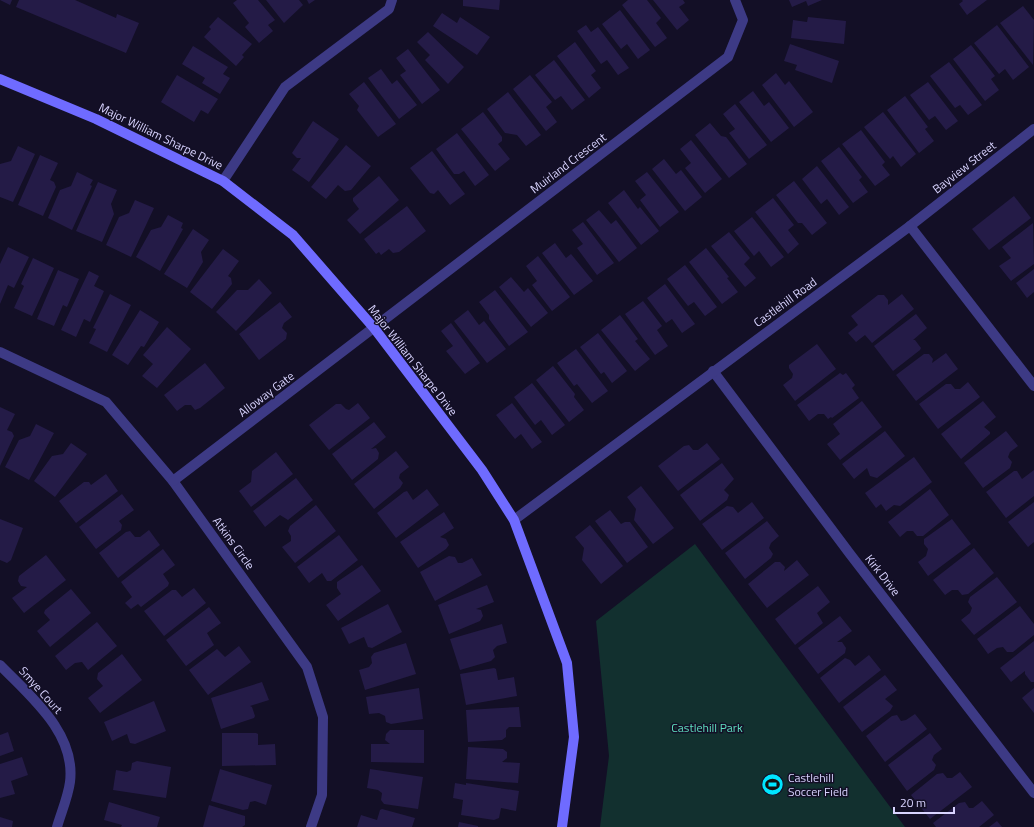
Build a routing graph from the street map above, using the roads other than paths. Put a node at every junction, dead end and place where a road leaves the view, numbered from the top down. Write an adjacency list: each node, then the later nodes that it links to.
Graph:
1 (392, 0): 5 (street)
2 (735, 0): 7 (street, Muirland Crescent)
3 (0, 79): 5 (street, Major William Sharpe Drive)
4 (1034, 129): 6 (street, Bayview Street)
5 (223, 180): 7 (street, Major William Sharpe Drive)
6 (910, 226): 9 (street, Castlehill Road); 10 (street)
7 (374, 328): 11 (street, Alloway Gate); 12 (street, Major William Sharpe Drive)
8 (0, 352): 11 (street, Atkins Circle)
9 (713, 371): 12 (street, Castlehill Road); 14 (street, Kirk Drive)
10 (1034, 386)
11 (174, 481): 16 (street, Atkins Circle)
12 (514, 520): 17 (street, Major William Sharpe Drive)
13 (0, 665): 15 (street, Smye Court)
14 (1034, 793)
15 (57, 827)
16 (311, 827)
17 (562, 827)

